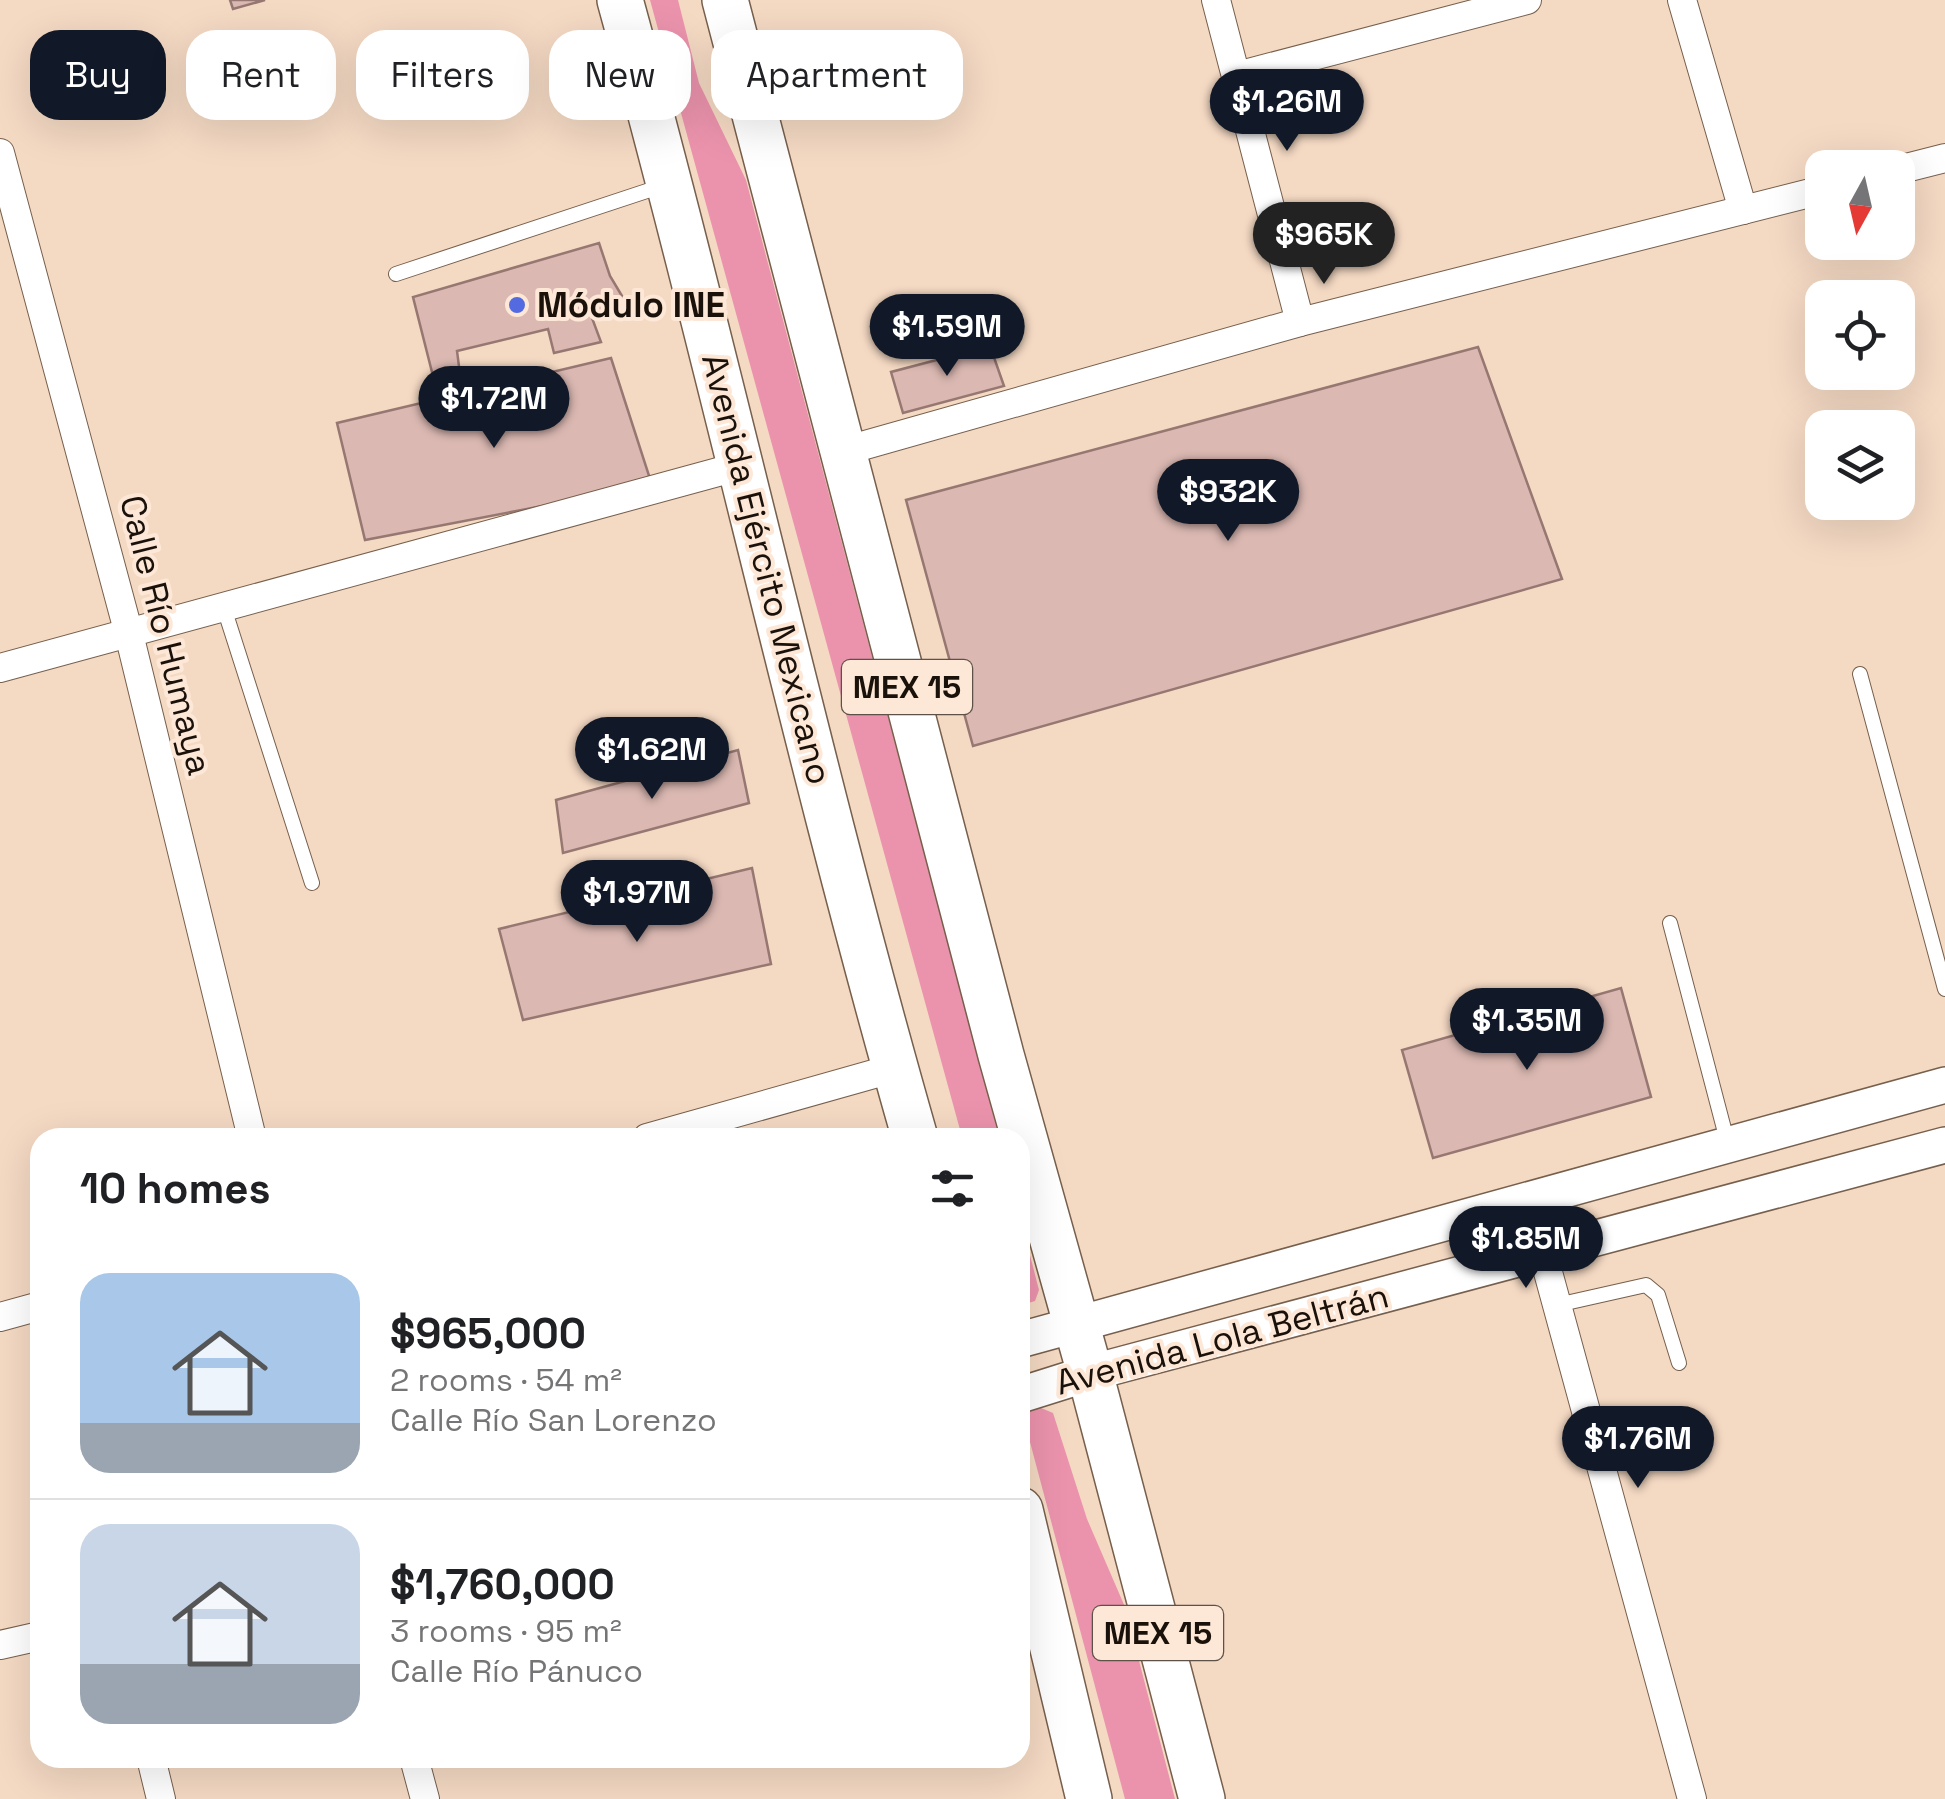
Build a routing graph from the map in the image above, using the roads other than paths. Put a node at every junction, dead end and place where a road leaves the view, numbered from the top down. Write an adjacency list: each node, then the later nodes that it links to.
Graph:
1 (620, 0): 10 (main road, Avenida Ejército Mexicano / MEX 15)
2 (725, 0): 15 (main road, MEX 15)
3 (1216, 0): 6 (street)
4 (1526, 0): 6 (street)
5 (1682, 0): 12 (street)
6 (1237, 76): 14 (street)
7 (0, 153): 18 (street, Calle Río Humaya)
8 (1945, 158): 9 (street)
9 (1915, 166)
10 (671, 184): 13 (lane); 16 (main road, Avenida Ejército Mexicano / MEX 15)
11 (1805, 194): 12 (street)
12 (1743, 210): 14 (street)
13 (396, 274)
14 (1300, 322): 15 (street)
15 (844, 450): 29 (main road, MEX 15)
16 (740, 466): 17 (street); 24 (main road, Avenida Ejército Mexicano / MEX 15)
17 (224, 608): 18 (street); 21 (lane)
18 (129, 634): 19 (street); 26 (street, Calle Río Humaya)
19 (0, 668)
20 (1860, 674): 23 (lane)
21 (312, 883)
22 (1670, 923): 30 (lane)
23 (1945, 989)
24 (894, 1068): 27 (street); 28 (main road, Avenida Ejército Mexicano / MEX 15)
25 (1945, 1085): 30 (street, Avenida Lola Beltrán)
26 (250, 1128)
27 (682, 1128)
28 (911, 1128)
29 (1022, 1128)
30 (1728, 1144): 33 (street, Avenida Lola Beltrán)
31 (1945, 1145): 34 (street, Avenida Lola Beltrán)
32 (1030, 1159): 38 (main road, MEX 15)
33 (1528, 1199): 34 (street); 38 (street, Avenida Lola Beltrán)
34 (1543, 1252): 35 (street); 41 (street, Avenida Lola Beltrán)
35 (1557, 1305): 40 (lane); 52 (street)
36 (30, 1308): 37 (street)
37 (0, 1316)
38 (1074, 1323): 39 (street, Avenida Lola Beltrán); 41 (main road, MEX 15)
39 (1030, 1337)
40 (1679, 1363)
41 (1090, 1373): 42 (street, Avenida Lola Beltrán); 51 (main road, MEX 15)
42 (1030, 1392)
43 (1030, 1552): 50 (main road, MEX 15)
44 (30, 1638): 45 (street)
45 (0, 1646)
46 (153, 1768): 48 (street)
47 (417, 1768): 49 (street)
48 (161, 1799)
49 (426, 1799)
50 (1089, 1799)
51 (1202, 1799)
52 (1692, 1799)

